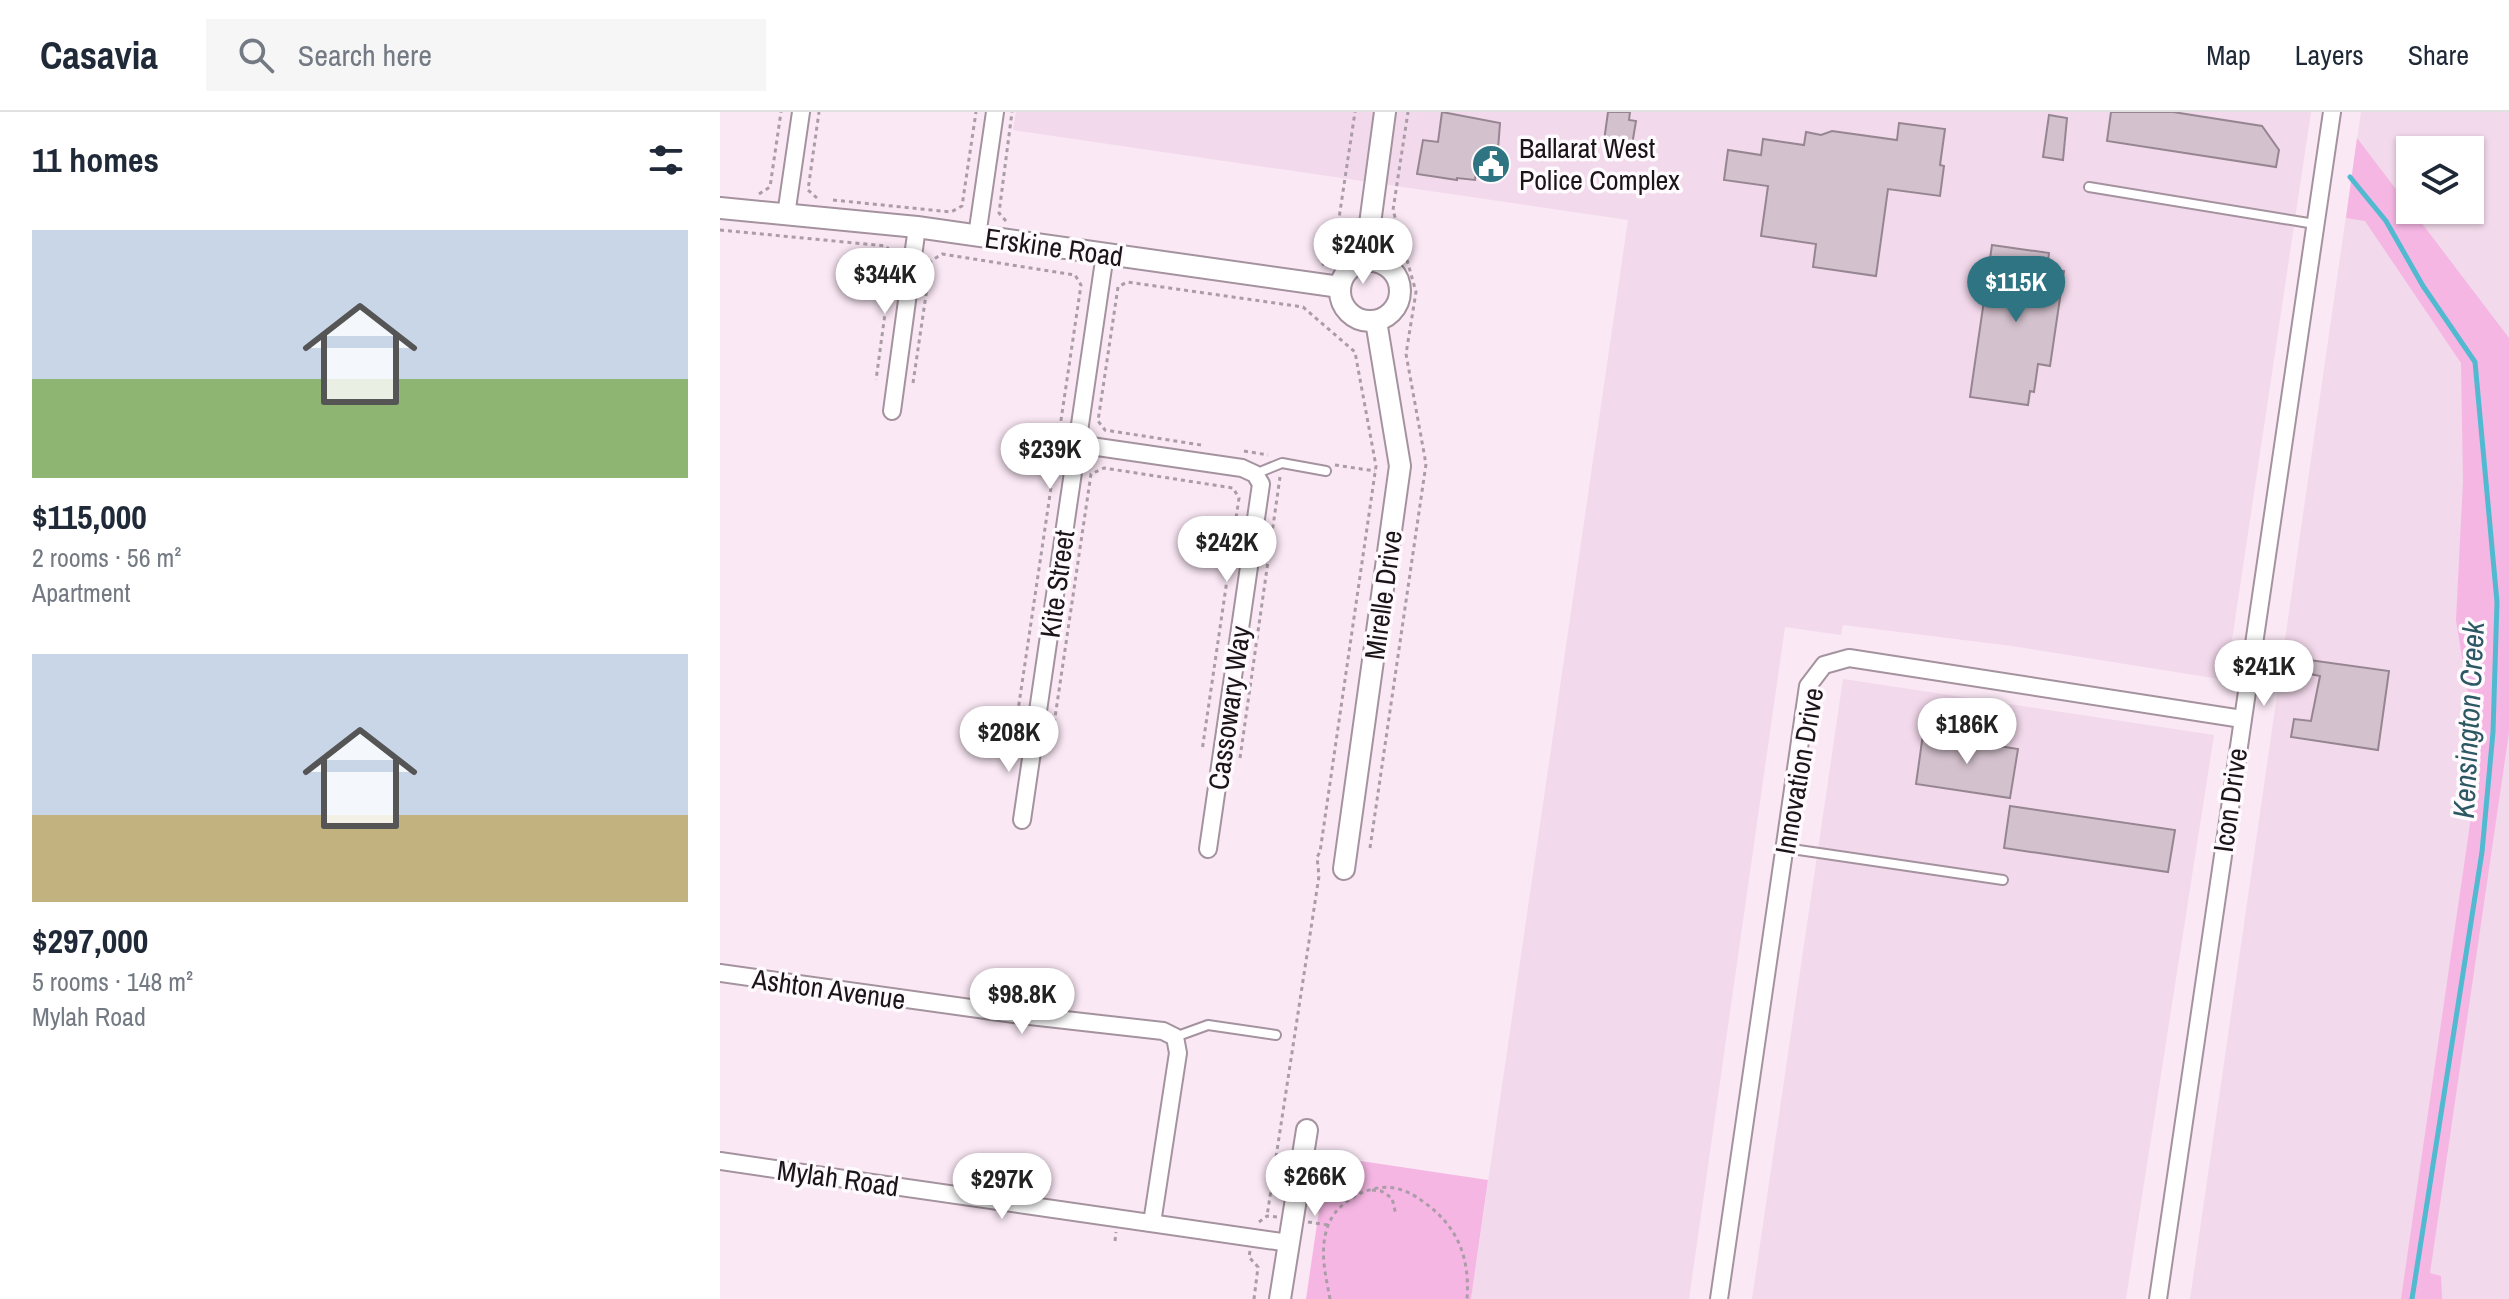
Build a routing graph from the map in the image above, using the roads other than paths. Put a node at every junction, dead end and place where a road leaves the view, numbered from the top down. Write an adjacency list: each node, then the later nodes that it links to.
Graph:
1 (801, 112): 7 (street)
2 (995, 112): 10 (street)
3 (1385, 112): 12 (street)
4 (2332, 112): 8 (street, Icon Drive)
5 (2089, 187): 8 (lane)
6 (720, 208): 7 (street, Erskine Road)
7 (786, 215): 9 (street, Erskine Road)
8 (2316, 224): 19 (street, Icon Drive)
9 (917, 227): 10 (street, Erskine Road); 15 (street)
10 (977, 236): 11 (street, Erskine Road)
11 (1105, 254): 13 (street, Erskine Road); 16 (street, Kite Street)
12 (1365, 261): 13 (street); 14 (street)
13 (1340, 287): 14 (street)
14 (1376, 321): 23 (street, Mirelle Drive)
15 (892, 411)
16 (1077, 444): 18 (street); 20 (street, Kite Street)
17 (1328, 467): 18 (lane)
18 (1255, 474): 22 (street, Cassowary Way)
19 (2242, 719): 21 (street, Innovation Drive); 34 (street, Icon Drive)
20 (1022, 820)
21 (1785, 848): 24 (lane); 33 (street, Innovation Drive)
22 (1208, 849)
23 (1344, 869)
24 (2003, 880)
25 (720, 973): 27 (street, Ashton Avenue)
26 (1276, 1035): 27 (lane, Ashton Avenue)
27 (1175, 1037): 30 (street)
28 (1307, 1130): 31 (street)
29 (720, 1161): 30 (street, Mylah Road)
30 (1152, 1223): 31 (street, Mylah Road)
31 (1289, 1243): 32 (street)
32 (1280, 1299)
33 (1719, 1299)
34 (2158, 1299)

